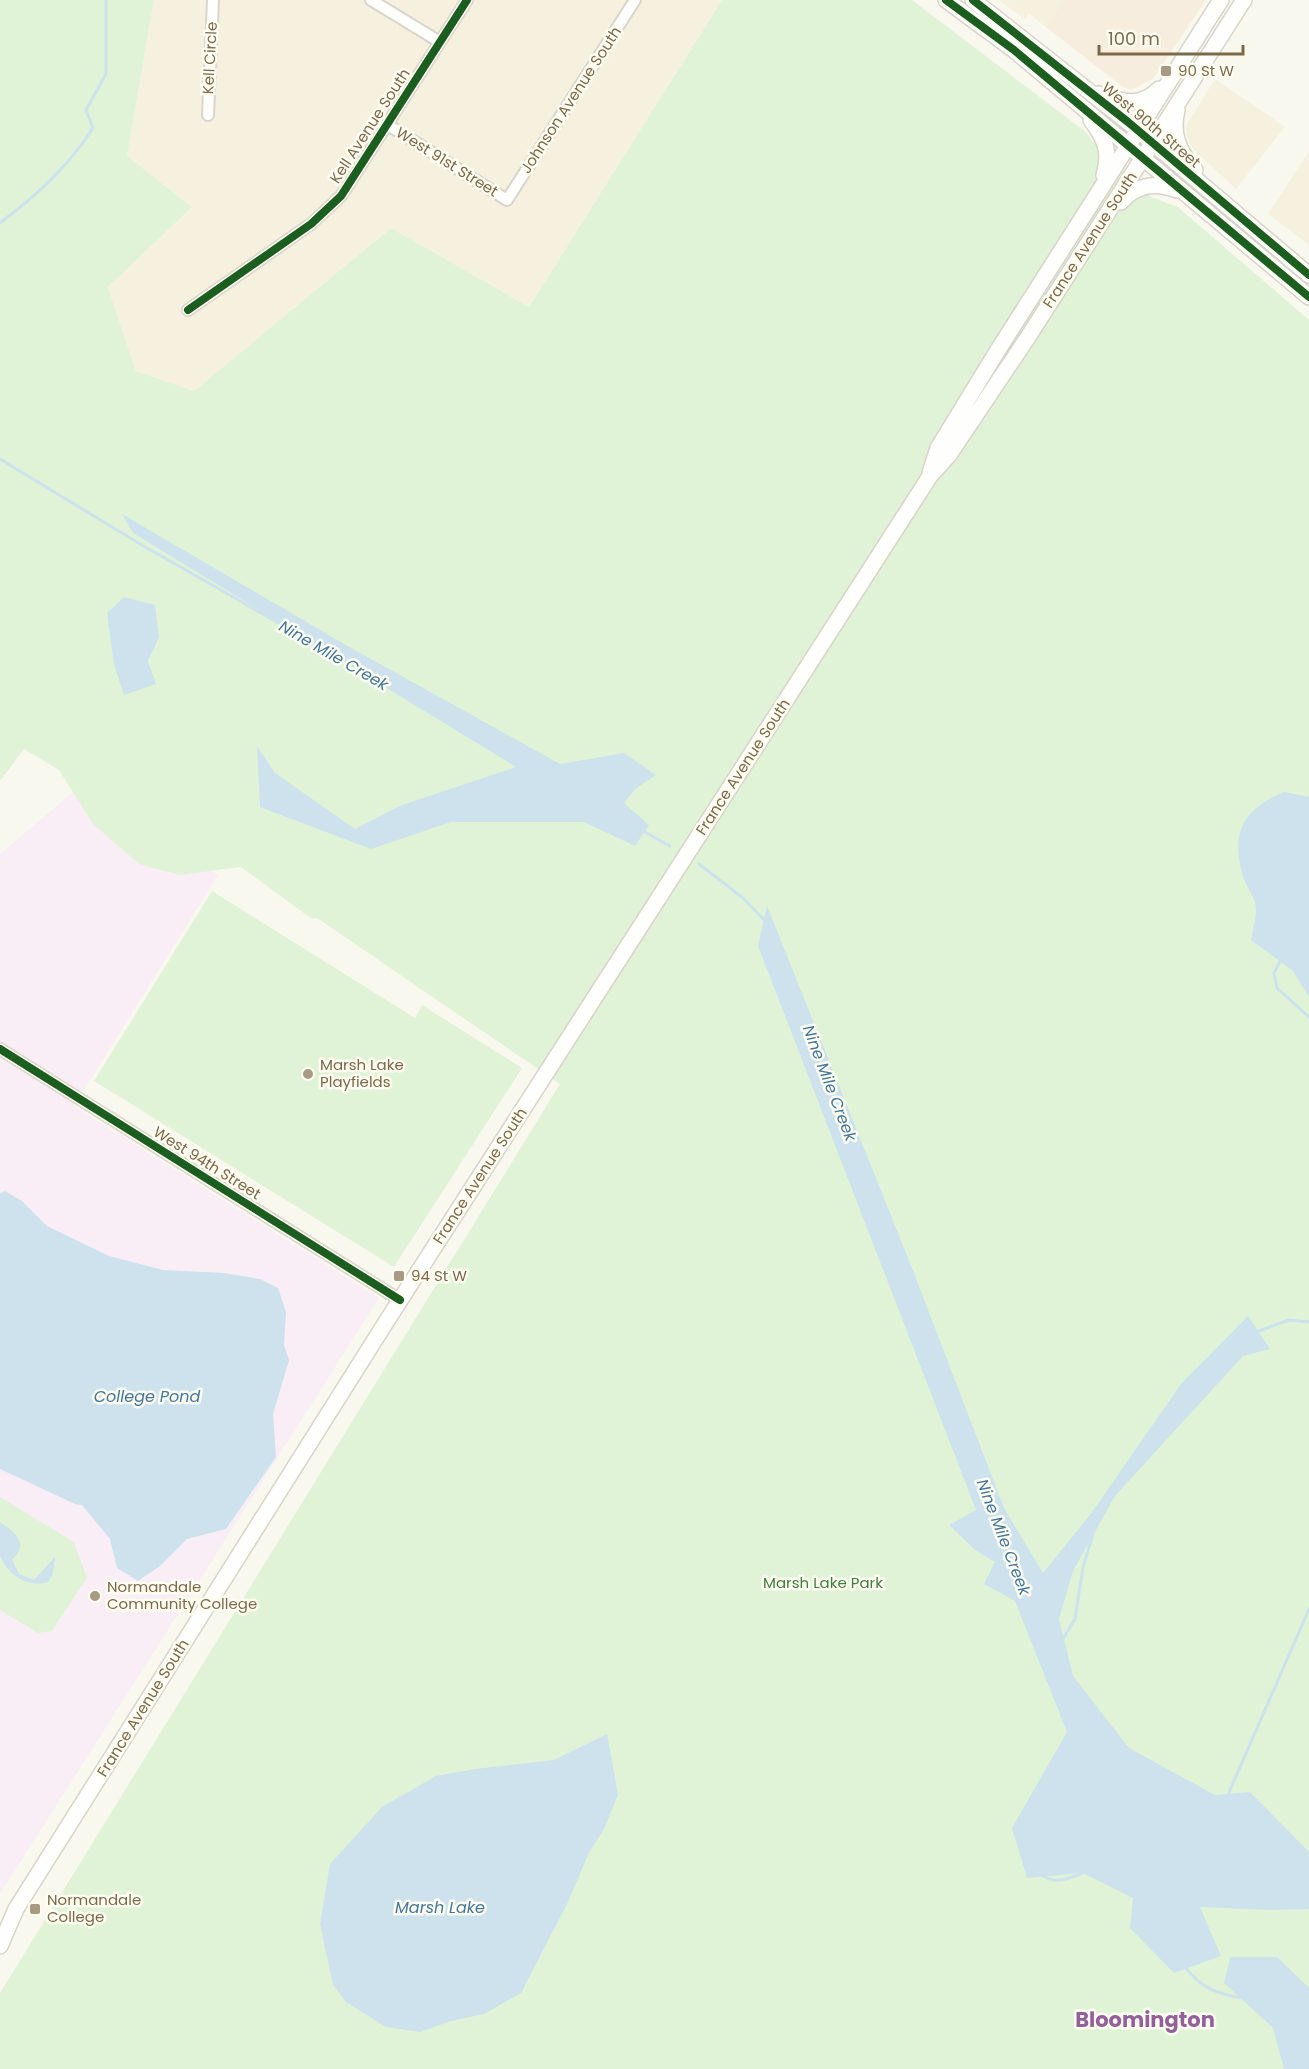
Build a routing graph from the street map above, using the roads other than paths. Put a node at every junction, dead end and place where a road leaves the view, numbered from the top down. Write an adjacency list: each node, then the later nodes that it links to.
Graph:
1 (213, 0): 14 (street, Kell Circle)
2 (371, 0): 9 (street)
3 (467, 0): 9 (street, Kell Avenue South)
4 (635, 0): 21 (street, Johnson Avenue South)
5 (946, 0): 12 (main road, West 90th Street)
6 (973, 0): 11 (main road, West 90th Street)
7 (1221, 0): 10 (main road, France Avenue South)
8 (1244, 0): 13 (main road, France Avenue South)
9 (440, 42): 15 (street, Kell Avenue South)
10 (1174, 74): 11 (main road); 16 (main road, France Avenue South)
11 (1086, 88): 16 (main road, West 90th Street)
12 (1067, 93): 16 (main road, West 90th Street); 19 (main road)
13 (1178, 104): 17 (main road, France Avenue South); 22 (main road)
14 (208, 115)
15 (388, 124): 21 (street, West 91st Street); 26 (street, Kell Avenue South)
16 (1133, 137): 17 (main road, West 90th Street); 18 (main road, West 90th Street); 19 (main road, France Avenue South)
17 (1153, 143): 18 (main road, France Avenue South); 22 (main road, West 90th Street)
18 (1144, 157): 20 (main road, West 90th Street); 23 (main road, France Avenue South)
19 (1099, 191): 27 (main road, France Avenue South)
20 (1187, 194): 23 (main road); 25 (main road, West 90th Street)
21 (507, 200)
22 (1227, 206): 24 (main road, West 90th Street)
23 (1102, 222): 27 (main road, France Avenue South)
24 (1309, 275)
25 (1309, 297)
26 (188, 310)
27 (930, 476): 29 (main road, France Avenue South)
28 (0, 1049): 29 (street, West 94th Street)
29 (400, 1300): 30 (main road, France Avenue South)
30 (16, 1909): 31 (main road, France Avenue South); 32 (main road, France Avenue South)
31 (0, 1927)
32 (0, 1946)

